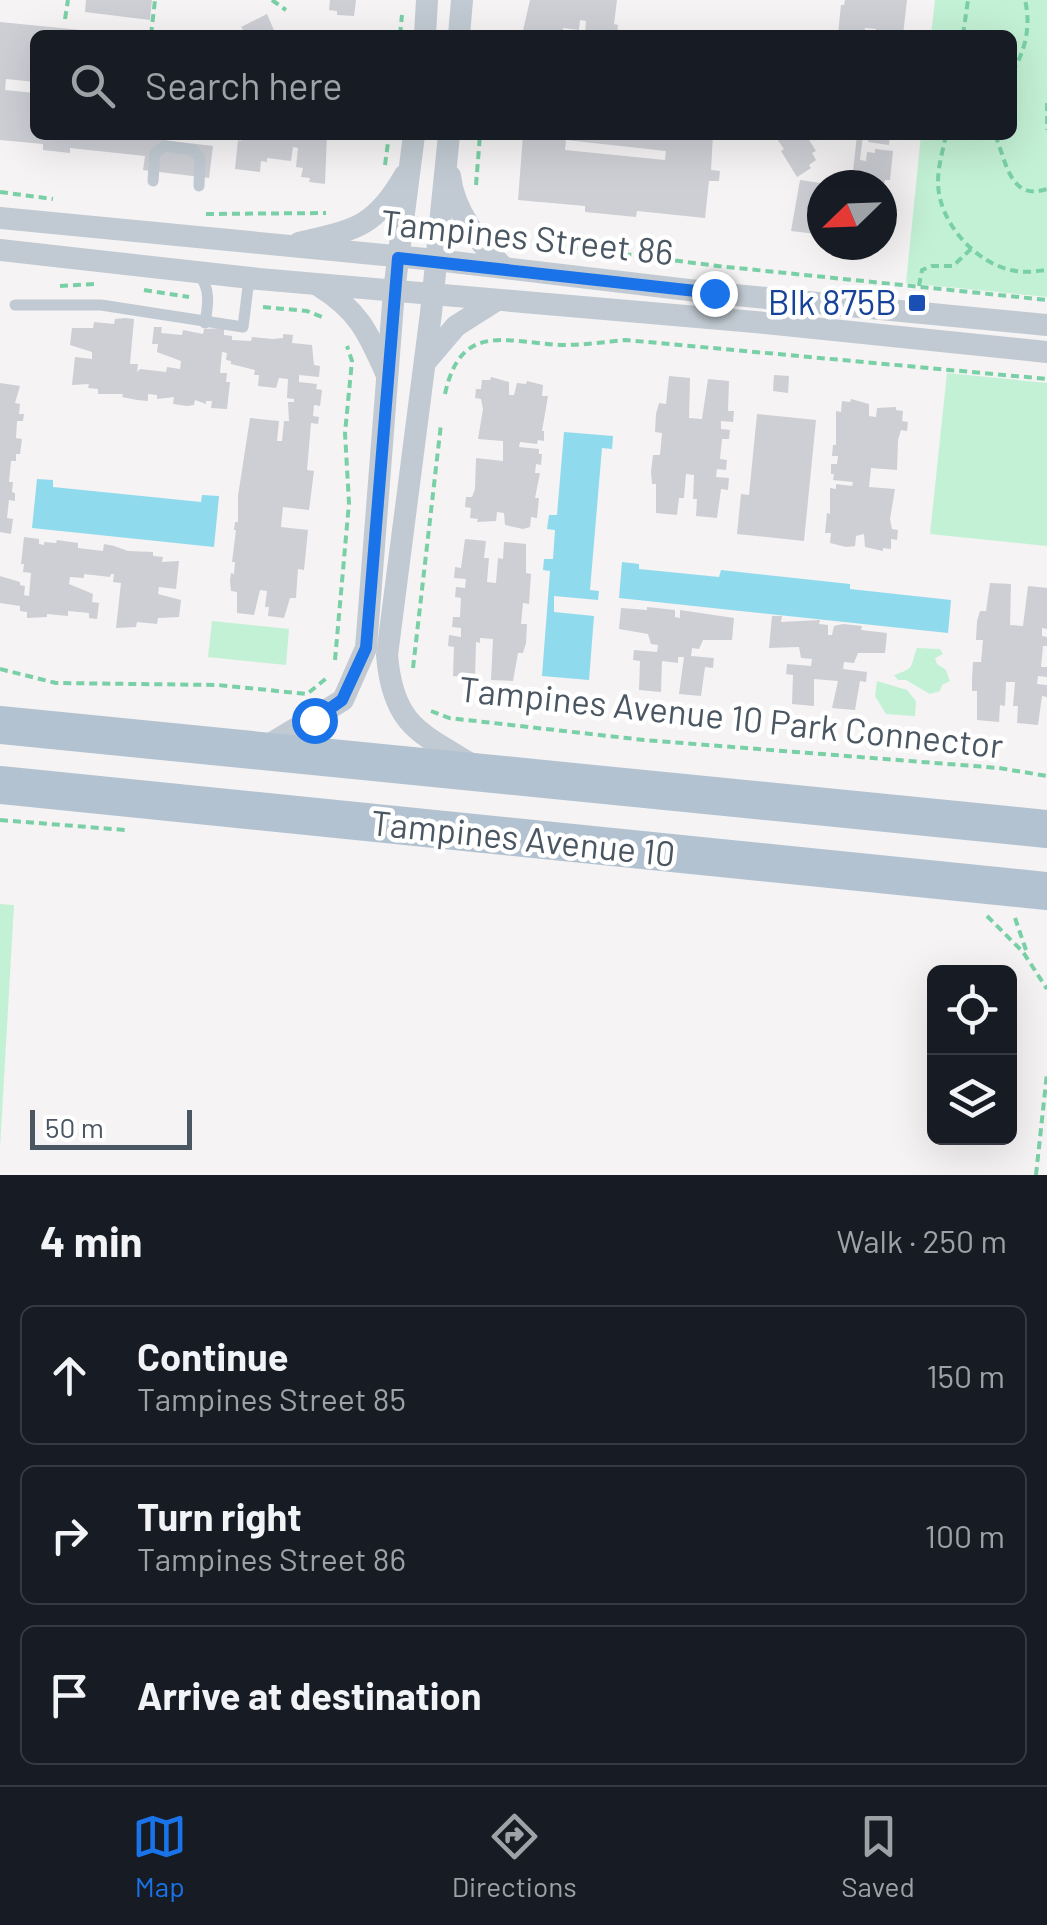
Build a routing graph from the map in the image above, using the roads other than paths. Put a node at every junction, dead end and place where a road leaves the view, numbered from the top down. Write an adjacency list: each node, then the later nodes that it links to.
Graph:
1 (427, 0): 3 (street)
2 (462, 0): 4 (street)
3 (424, 30)
4 (459, 30)
5 (413, 140): 7 (street)
6 (448, 144): 14 (street); 15 (street)
7 (410, 166): 11 (street); 13 (street)
8 (153, 181): 9 (lane)
9 (200, 186)
10 (0, 218): 11 (street, Tampines Street 86)
11 (281, 248): 13 (street, Tampines Street 86)
12 (0, 250): 16 (street, Tampines Street 86)
13 (398, 258): 14 (street, Tampines Street 86); 19 (street)
14 (436, 260): 15 (street, Tampines Street 86); 20 (street)
15 (503, 267): 24 (street, Tampines Street 86)
16 (194, 270): 17 (street, Tampines Street 86); 23 (lane)
17 (259, 280): 18 (street, Tampines Street 86); 23 (lane)
18 (317, 284): 19 (street, Tampines Street 86); 27 (street)
19 (394, 291): 20 (street, Tampines Street 86); 27 (street)
20 (432, 295): 21 (street, Tampines Street 86); 26 (street)
21 (497, 300): 25 (street, Tampines Street 86); 26 (street)
22 (16, 305): 23 (lane)
23 (206, 323)
24 (1047, 325)
25 (1047, 352)
26 (424, 363): 30 (street)
27 (387, 376): 29 (street)
28 (0, 724): 29 (main road, Tampines Avenue 10)
29 (259, 750): 30 (main road, Tampines Avenue 10)
30 (492, 776): 32 (main road, Tampines Avenue 10)
31 (0, 785): 33 (main road, Tampines Avenue 10)
32 (1047, 829)
33 (1032, 900)

